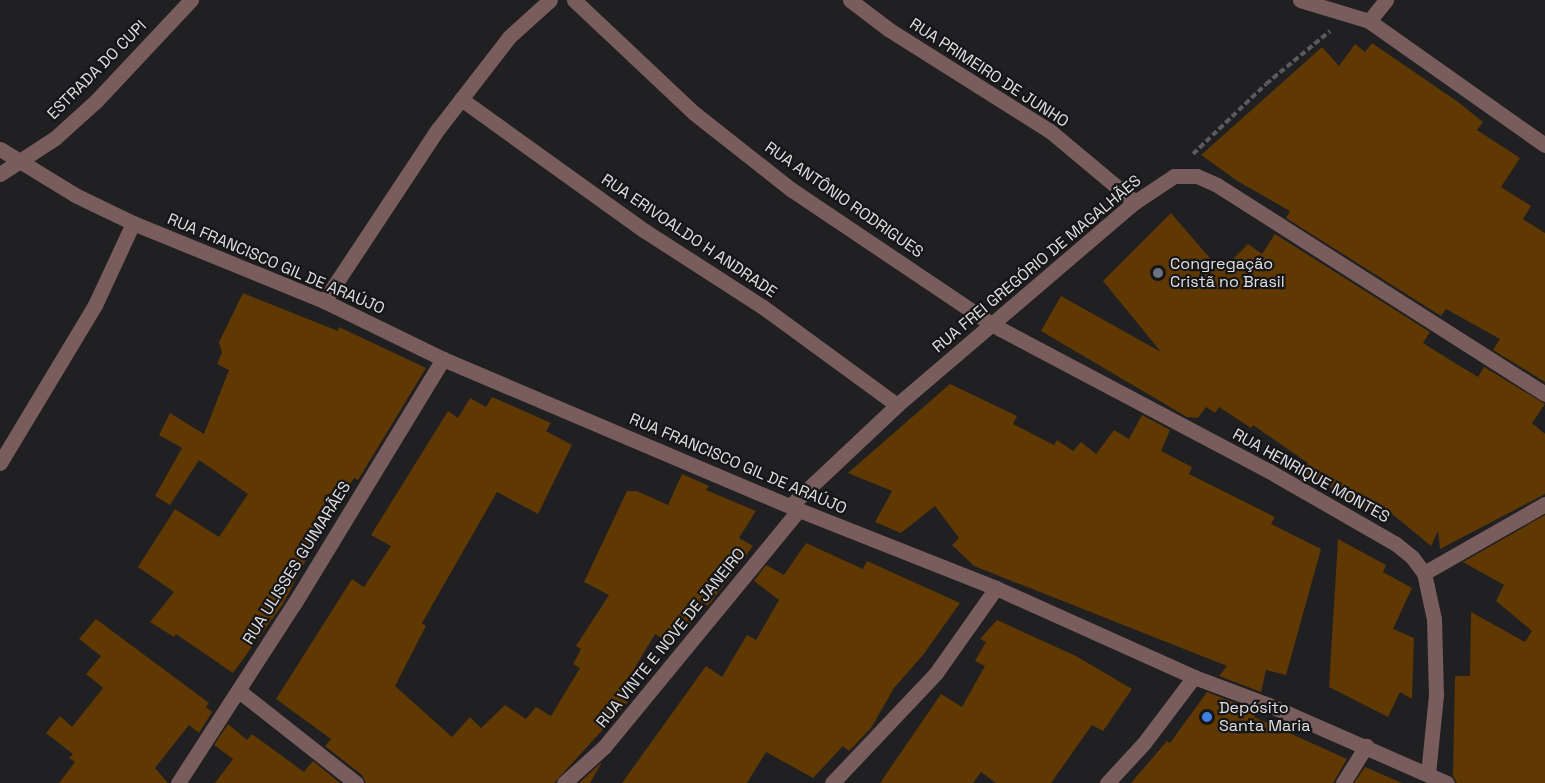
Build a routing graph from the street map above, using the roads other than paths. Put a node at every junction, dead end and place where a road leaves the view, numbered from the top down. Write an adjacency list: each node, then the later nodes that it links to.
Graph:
1 (191, 0): 11 (street, ESTRADA DO CUPI)
2 (550, 0): 8 (street)
3 (574, 0): 16 (street, RUA ANTÔNIO RODRIGUES)
4 (850, 0): 13 (street, RUA PRIMEIRO DE JUNHO)
5 (1300, 0): 7 (street)
6 (1386, 0): 7 (street)
7 (1369, 21): 9 (street)
8 (461, 99): 15 (street); 19 (street, RUA ERIVOALDO H ANDRADE)
9 (1545, 145)
10 (0, 149): 11 (street, RUA FRANCISCO GIL DE ARAÚJO)
11 (23, 161): 12 (street, ESTRADA DO CUPI); 14 (street, RUA FRANCISCO GIL DE ARAÚJO)
12 (0, 174)
13 (1135, 202): 16 (street, RUA FREI GREGÓRIO DE MAGALHÃES); 18 (street, RUA FREI GREGÓRIO DE MAGALHÃES)
14 (133, 223): 15 (street, RUA FRANCISCO GIL DE ARAÚJO); 20 (street)
15 (324, 301): 17 (street, RUA FRANCISCO GIL DE ARAÚJO)
16 (993, 325): 19 (street, RUA FREI GREGÓRIO DE MAGALHÃES); 23 (street, RUA HENRIQUE MONTES)
17 (443, 359): 22 (street, RUA FRANCISCO GIL DE ARAÚJO); 26 (street, RUA ULISSES GUIMARÃES)
18 (1545, 394)
19 (897, 405): 22 (street, RUA FREI GREGÓRIO DE MAGALHÃES)
20 (0, 463)
21 (1545, 504): 23 (street)
22 (794, 508): 24 (street, RUA FRANCISCO GIL DE ARAÚJO); 31 (street, RUA VINTE E NOVE DE JANEIRO)
23 (1424, 573): 28 (street)
24 (996, 588): 25 (street, RUA FRANCISCO GIL DE ARAÚJO); 32 (street)
25 (1194, 677): 27 (street, RUA FRANCISCO GIL DE ARAÚJO); 33 (street)
26 (239, 692): 29 (street, RUA ULISSES GUIMARÃES); 30 (street)
27 (1366, 746): 28 (street, RUA FRANCISCO GIL DE ARAÚJO); 34 (street)
28 (1428, 774): 35 (street, RUA FRANCISCO GIL DE ARAÚJO)
29 (178, 783)
30 (356, 783)
31 (564, 783)
32 (832, 783)
33 (1107, 783)
34 (1343, 783)
35 (1447, 783)

